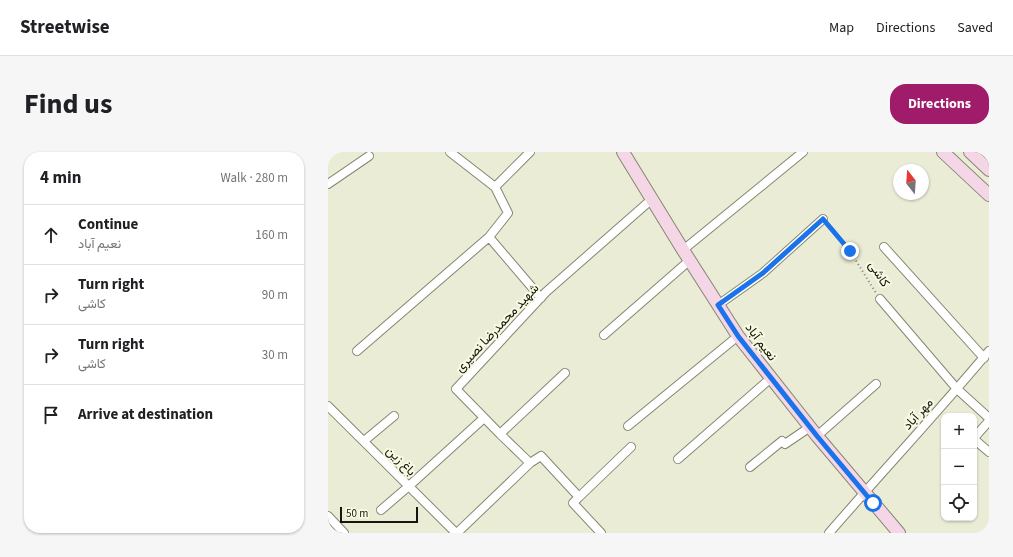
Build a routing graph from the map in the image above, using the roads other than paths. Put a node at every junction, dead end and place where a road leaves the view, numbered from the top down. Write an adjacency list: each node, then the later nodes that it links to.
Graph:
1 (450, 152): 10 (street)
2 (530, 152): 10 (street)
3 (803, 152): 16 (street)
4 (943, 152): 11 (street)
5 (970, 152): 8 (street)
6 (627, 153): 12 (street, نعیم آباد)
7 (369, 156): 9 (street)
8 (989, 170)
9 (328, 184)
10 (495, 188): 14 (street)
11 (989, 195)
12 (652, 199): 16 (street, نعیم آباد); 17 (street, شهید محمدرضا نصیری)
13 (823, 219): 19 (street)
14 (489, 237): 17 (street); 22 (street)
15 (884, 247): 23 (street)
16 (686, 255): 19 (street, نعیم آباد); 20 (street)
17 (541, 298): 30 (street, شهید محمدرضا نصیری)
18 (880, 299): 27 (street, کاشی)
19 (718, 305): 21 (street, نعیم آباد)
20 (604, 335)
21 (738, 336): 25 (street, نعیم آباد); 32 (street)
22 (357, 351)
23 (986, 354): 27 (street, مهر آباد)
24 (565, 373): 34 (street)
25 (771, 378): 33 (street, نعیم آباد); 40 (street)
26 (876, 384): 33 (street)
27 (957, 389): 31 (street, کاشی); 44 (street, مهر آباد)
28 (328, 406): 36 (street, باغ زین)
29 (394, 416): 36 (street)
30 (484, 418): 34 (street, شهید محمدرضا نصیری); 43 (street)
31 (989, 420): 35 (street)
32 (628, 426)
33 (813, 432): 42 (street); 44 (street, نعیم آباد)
34 (500, 434): 41 (street, شهید محمدرضا نصیری)
35 (977, 434)
36 (364, 441): 43 (street, باغ زین)
37 (977, 441): 39 (street)
38 (631, 447): 45 (street)
39 (989, 452)
40 (678, 459)
41 (530, 463): 45 (street); 49 (street)
42 (750, 467)
43 (409, 486): 46 (street); 49 (street, باغ زین)
44 (864, 492): 51 (street, مهر آباد); 52 (street, نعیم آباد)
45 (579, 497): 50 (street)
46 (381, 510)
47 (328, 516): 48 (street)
48 (344, 533)
49 (457, 533)
50 (601, 533)
51 (829, 533)
52 (899, 533)

